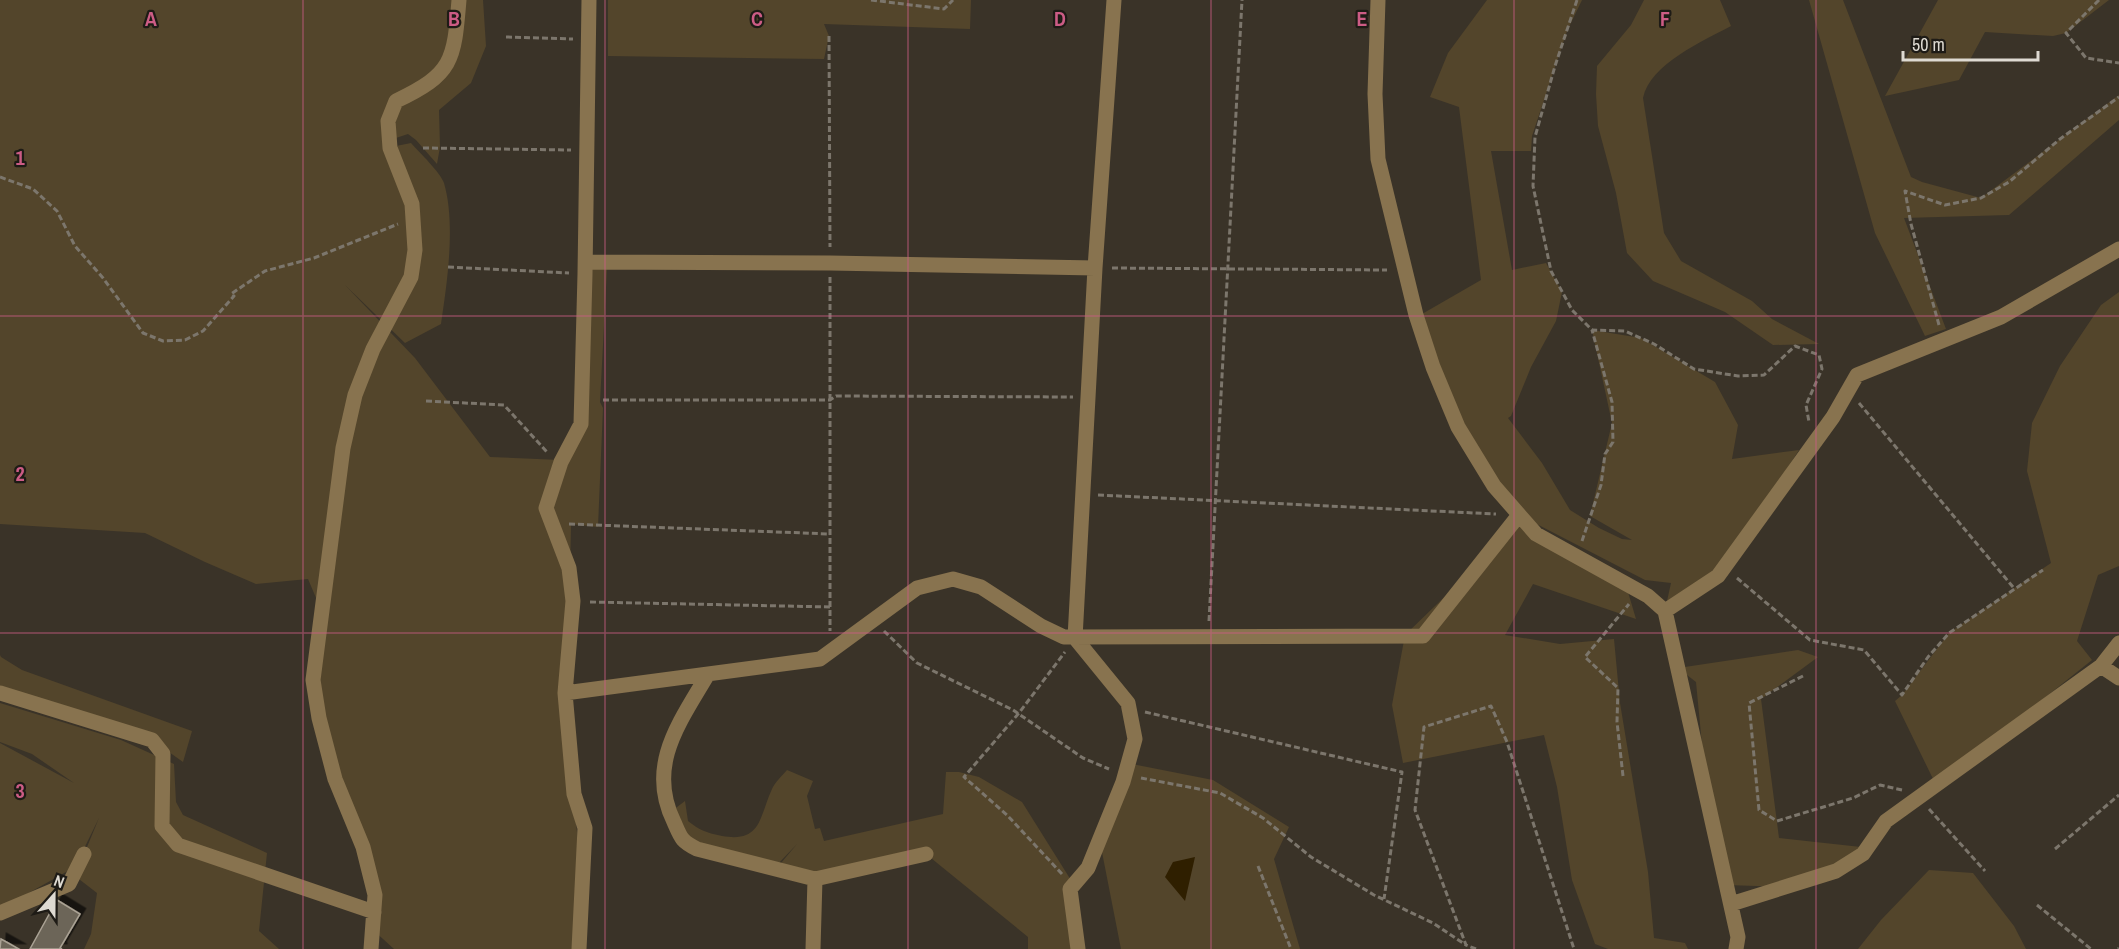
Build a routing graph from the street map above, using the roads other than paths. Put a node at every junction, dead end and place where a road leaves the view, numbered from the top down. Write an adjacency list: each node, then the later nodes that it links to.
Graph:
1 (459, 0): 21 (street)
2 (589, 0): 6 (street)
3 (1114, 0): 7 (street)
4 (1378, 0): 8 (street)
5 (2119, 249): 9 (street)
6 (586, 268): 7 (street); 16 (street)
7 (1095, 268): 10 (street)
8 (1520, 515): 9 (street); 10 (street)
9 (1665, 611): 20 (street)
10 (1075, 638): 13 (street); 26 (street)
11 (2119, 643): 12 (street)
12 (2101, 666): 14 (street); 20 (street)
13 (708, 674): 16 (street); 19 (street)
14 (2119, 678)
15 (0, 693): 21 (street)
16 (565, 693): 24 (street)
17 (84, 854): 22 (street)
18 (926, 854): 19 (street)
19 (815, 879): 25 (street)
20 (1731, 904): 27 (street)
21 (374, 912): 23 (street)
22 (0, 913)
23 (370, 949)
24 (579, 949)
25 (813, 949)
26 (1078, 949)
27 (1736, 949)

